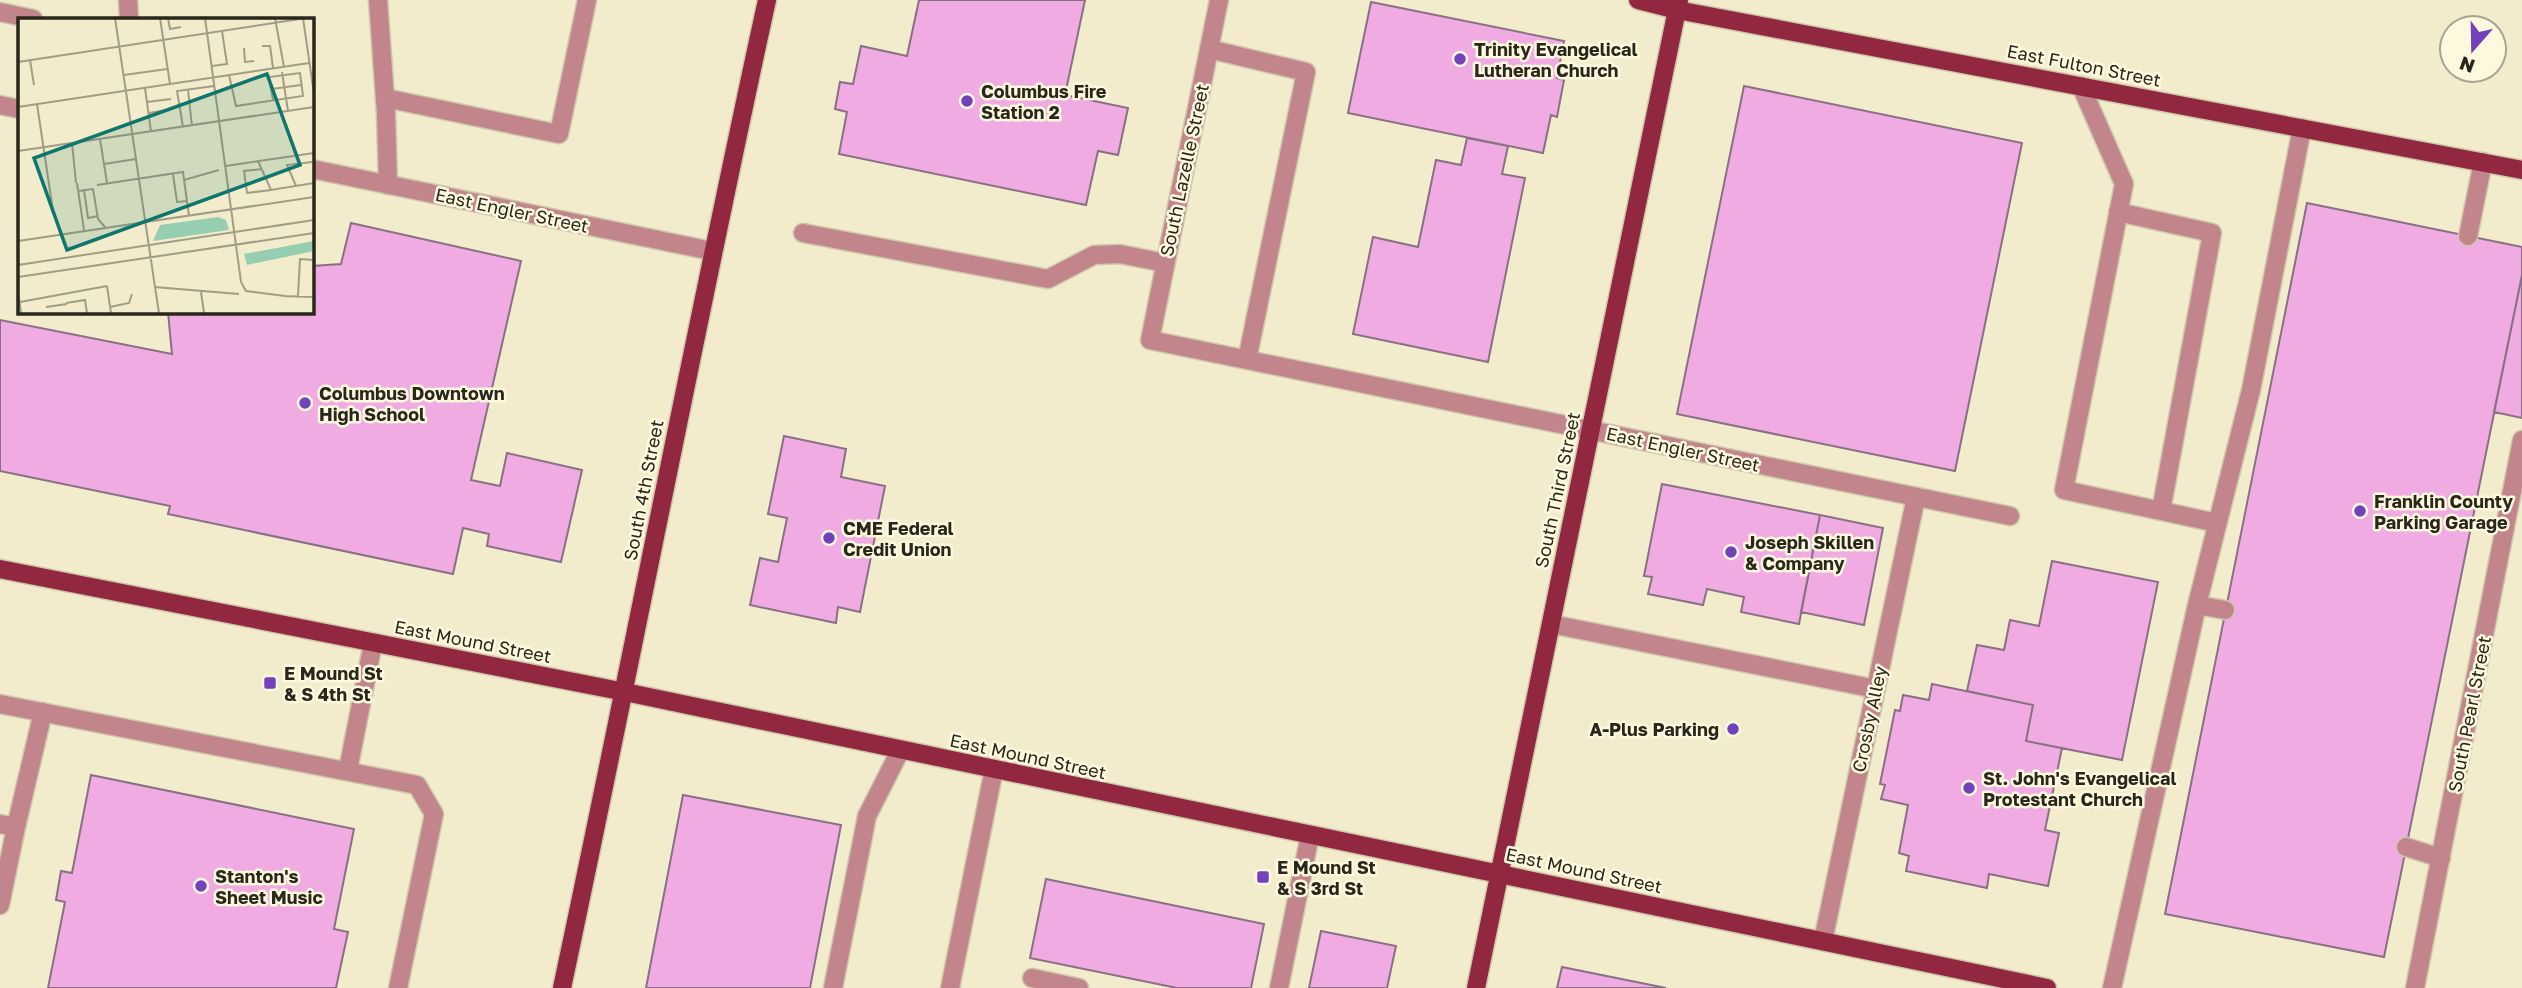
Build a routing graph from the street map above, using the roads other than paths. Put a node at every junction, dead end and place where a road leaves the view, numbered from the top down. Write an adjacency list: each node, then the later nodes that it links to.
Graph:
1 (128, 0): 10 (lane)
2 (378, 0): 13 (lane)
3 (587, 0): 13 (lane)
4 (767, 0): 24 (main road, South 4th Street)
5 (1219, 0): 11 (lane, South Lazelle Street)
6 (1638, 0): 7 (main road, East Fulton Street)
7 (1678, 5): 12 (main road, East Fulton Street); 28 (main road, South Third Street)
8 (0, 12): 9 (lane)
9 (28, 18)
10 (129, 18)
11 (1209, 49): 25 (lane, South Lazelle Street); 27 (lane)
12 (2081, 86): 16 (main road, East Fulton Street); 21 (lane)
13 (385, 98): 20 (lane)
14 (0, 105): 15 (lane)
15 (18, 109)
16 (2302, 128): 17 (main road, East Fulton Street); 33 (lane)
17 (2483, 162): 19 (main road, East Fulton Street); 23 (lane)
18 (313, 169): 20 (lane, East Engler Street)
19 (2522, 170)
20 (388, 185): 24 (lane, East Engler Street)
21 (2118, 212): 31 (lane); 31 (lane)
22 (803, 233): 25 (lane)
23 (2468, 236)
24 (712, 251): 40 (main road, South 4th Street)
25 (1165, 263): 26 (lane, South Lazelle Street)
26 (1150, 340): 27 (lane, East Engler Street)
27 (1247, 360): 28 (lane, East Engler Street)
28 (1591, 430): 30 (lane, East Engler Street); 37 (main road, South Third Street)
29 (2522, 440): 49 (lane, South Pearl Street)
30 (1916, 497): 32 (lane, East Engler Street); 39 (lane, Crosby Alley)
31 (2161, 511): 33 (lane)
32 (2010, 516)
33 (2217, 523): 35 (lane)
34 (0, 569): 38 (main road, East Mound Street)
35 (2197, 605): 36 (lane); 62 (lane)
36 (2225, 610)
37 (1551, 624): 39 (lane); 50 (main road, South Third Street)
38 (373, 643): 40 (main road, East Mound Street); 45 (lane)
39 (1876, 689): 52 (lane, Crosby Alley)
40 (625, 692): 43 (main road, East Mound Street); 55 (main road, South 4th Street)
41 (0, 704): 42 (lane)
42 (43, 712): 45 (lane); 46 (lane)
43 (900, 751): 44 (main road, East Mound Street); 56 (lane)
44 (993, 769): 47 (main road, East Mound Street); 57 (lane)
45 (348, 770): 54 (lane)
46 (8, 825): 51 (lane)
47 (1310, 835): 50 (main road, East Mound Street); 59 (lane)
48 (2406, 847): 49 (lane)
49 (2441, 858): 63 (lane, South Pearl Street)
50 (1499, 874): 52 (main road, East Mound Street); 60 (main road, South Third Street)
51 (0, 905)
52 (1823, 941): 61 (main road, East Mound Street)
53 (1032, 978): 58 (lane)
54 (398, 988)
55 (562, 988)
56 (833, 988)
57 (950, 988)
58 (1079, 988)
59 (1279, 988)
60 (1476, 988)
61 (2048, 988)
62 (2112, 988)
63 (2415, 988)

